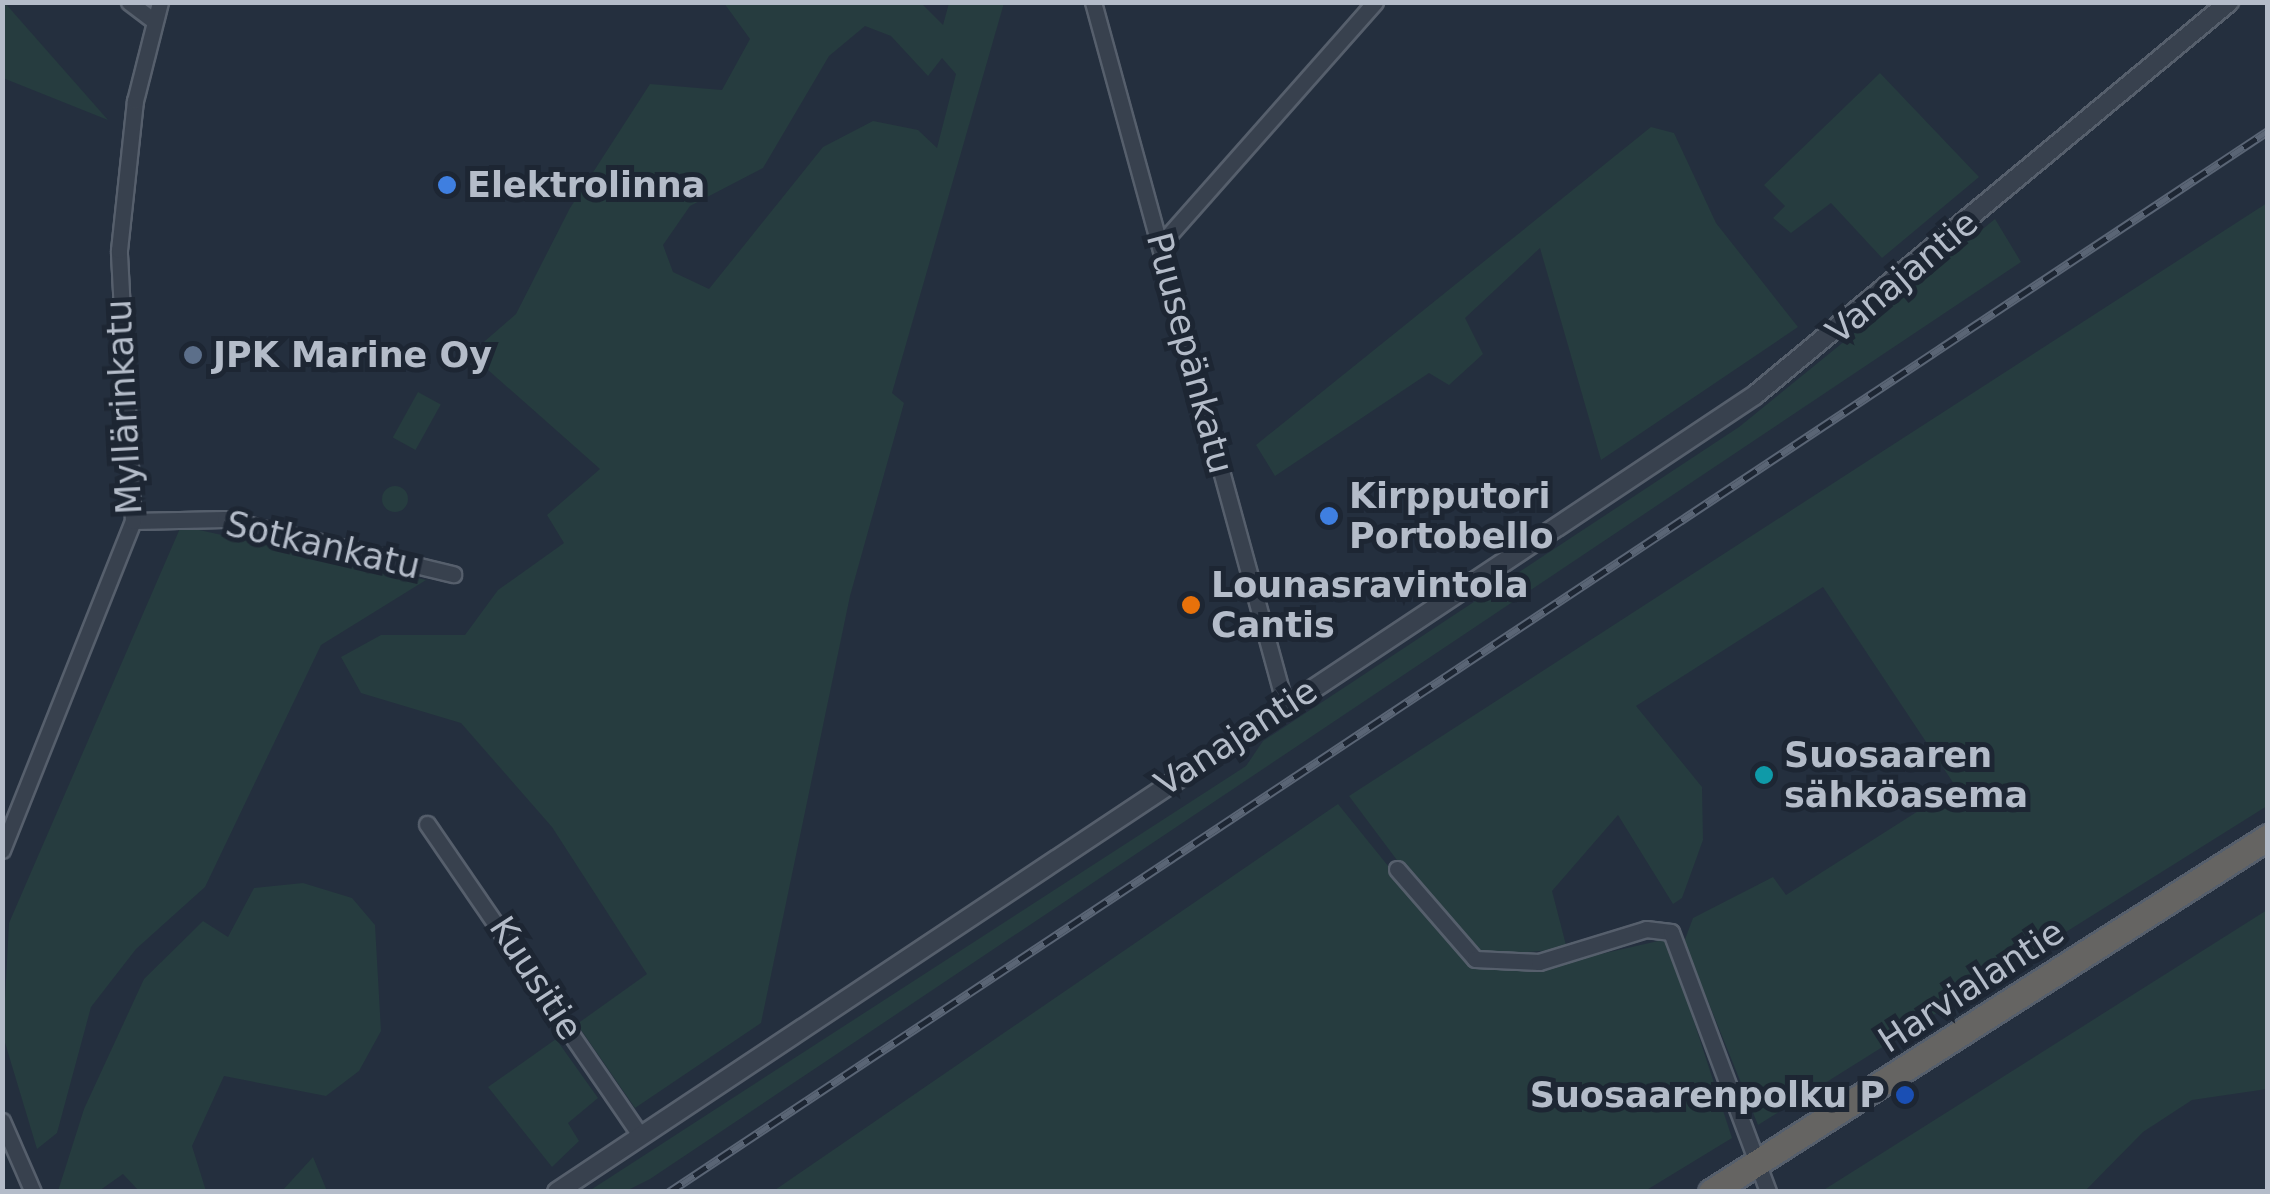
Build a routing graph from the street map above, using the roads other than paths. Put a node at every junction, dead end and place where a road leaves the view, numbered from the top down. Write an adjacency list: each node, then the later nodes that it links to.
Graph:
1 (130, 2): 6 (street)
2 (160, 2): 6 (street, Myllärinkatu)
3 (1093, 2): 7 (street, Puusepänkatu)
4 (1375, 2): 7 (street)
5 (2228, 2): 10 (street, Vanajantie)
6 (154, 21): 8 (street, Myllärinkatu)
7 (1161, 244): 10 (street, Puusepänkatu)
8 (133, 521): 9 (street, Sotkankatu); 13 (street, Myllärinkatu)
9 (453, 574)
10 (1285, 705): 16 (street, Vanajantie)
11 (427, 824): 16 (street, Kuusitie)
12 (2268, 837): 17 (highway, Harvialantie)
13 (2, 850)
14 (1397, 869): 17 (street)
15 (2, 1121): 18 (street)
16 (641, 1136): 19 (street, Vanajantie)
17 (1756, 1163): 20 (highway, Harvialantie); 21 (street)
18 (34, 1192)
19 (557, 1192)
20 (1710, 1192)
21 (1768, 1192)

